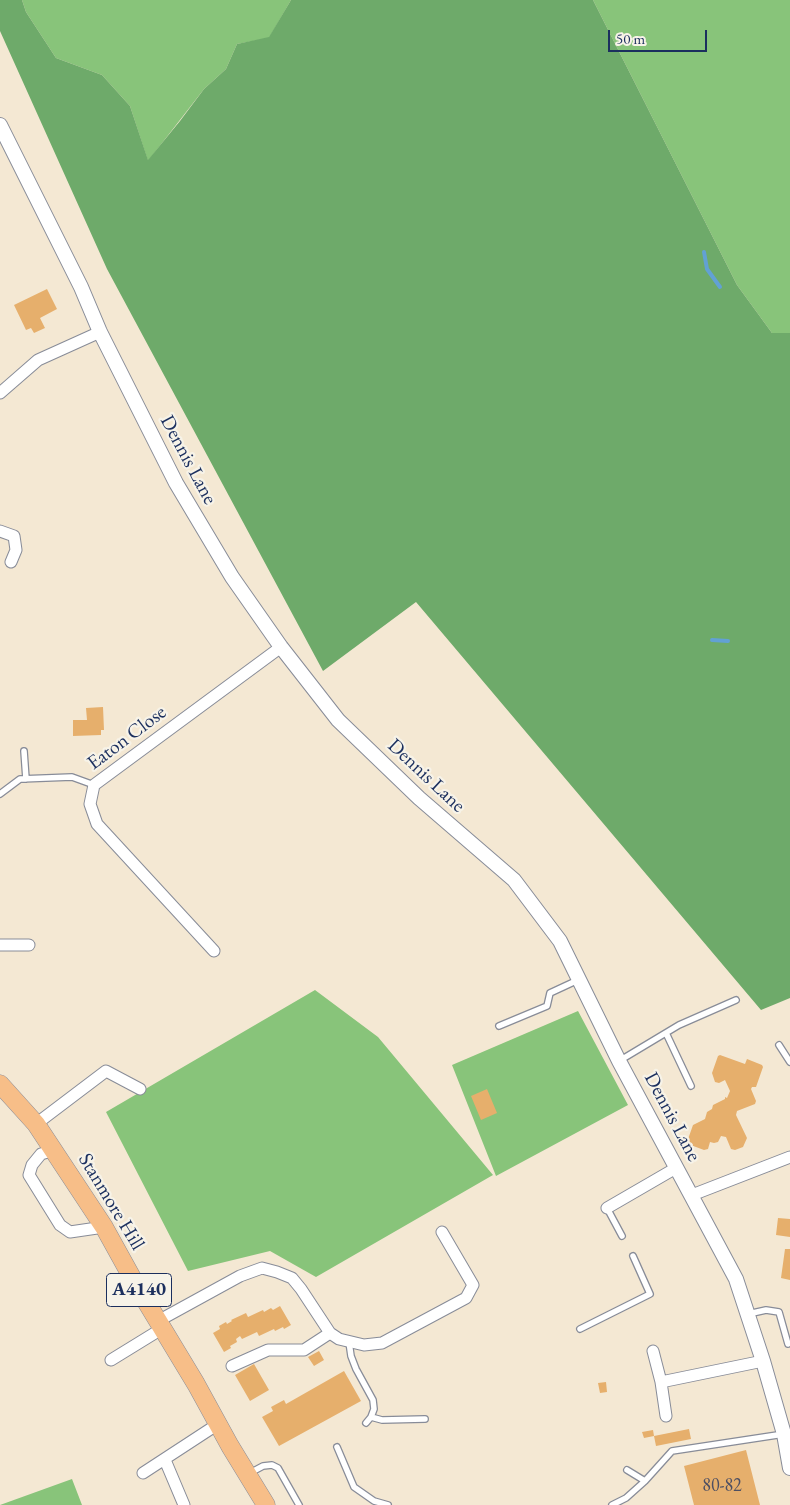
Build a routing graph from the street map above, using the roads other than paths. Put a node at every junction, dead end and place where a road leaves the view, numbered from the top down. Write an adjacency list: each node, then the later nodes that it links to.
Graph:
1 (0, 125): 2 (street, Dennis Lane)
2 (100, 332): 3 (street); 6 (street, Dennis Lane)
3 (0, 393)
4 (0, 531): 5 (street)
5 (11, 562)
6 (281, 647): 9 (street, Eaton Close); 14 (street, Dennis Lane)
7 (24, 751): 8 (lane)
8 (26, 779): 9 (lane); 10 (lane)
9 (94, 785): 13 (street, Eaton Close)
10 (0, 794)
11 (0, 945): 12 (street)
12 (29, 945)
13 (214, 951)
14 (578, 980): 16 (lane); 19 (street, Dennis Lane)
15 (736, 1000): 17 (lane)
16 (499, 1026)
17 (666, 1033): 19 (lane); 22 (lane)
18 (779, 1045): 20 (lane)
19 (619, 1061): 27 (street, Dennis Lane)
20 (790, 1062)
21 (0, 1084): 24 (main road, Stanmore Hill / A4140)
22 (691, 1086)
23 (140, 1089): 24 (street)
24 (36, 1124): 25 (main road, Stanmore Hill / A4140)
25 (54, 1150): 30 (main road, Stanmore Hill / A4140); 30 (street)
26 (790, 1157): 28 (street)
27 (676, 1168): 28 (street, Dennis Lane); 29 (street)
28 (692, 1195): 34 (street, Dennis Lane)
29 (607, 1208): 32 (lane)
30 (104, 1227): 35 (main road, Stanmore Hill / A4140)
31 (442, 1232): 38 (street)
32 (622, 1236)
33 (633, 1256): 36 (lane)
34 (748, 1314): 39 (lane); 42 (street, Dennis Lane)
35 (161, 1324): 37 (street); 41 (street); 49 (main road, Stanmore Hill / A4140)
36 (580, 1329)
37 (330, 1333): 38 (street); 43 (street)
38 (349, 1342): 46 (lane)
39 (788, 1344)
40 (653, 1352): 44 (street)
41 (111, 1360)
42 (763, 1360): 44 (street); 50 (street, Dennis Lane)
43 (232, 1366)
44 (662, 1382): 45 (street)
45 (666, 1416)
46 (371, 1417): 47 (lane); 48 (lane)
47 (425, 1419)
48 (366, 1423)
49 (218, 1424): 52 (street); 56 (main road, Stanmore Hill / A4140)
50 (786, 1440): 53 (street, Dennis Lane); 57 (lane)
51 (337, 1447): 61 (lane)
52 (165, 1460): 55 (street); 58 (street)
53 (790, 1468)
54 (627, 1470): 57 (lane)
55 (143, 1473)
56 (248, 1474): 59 (main road, Stanmore Hill / A4140); 60 (lane)
57 (645, 1481): 62 (lane)
58 (184, 1505)
59 (266, 1505)
60 (299, 1505)
61 (388, 1505)
62 (612, 1505)

